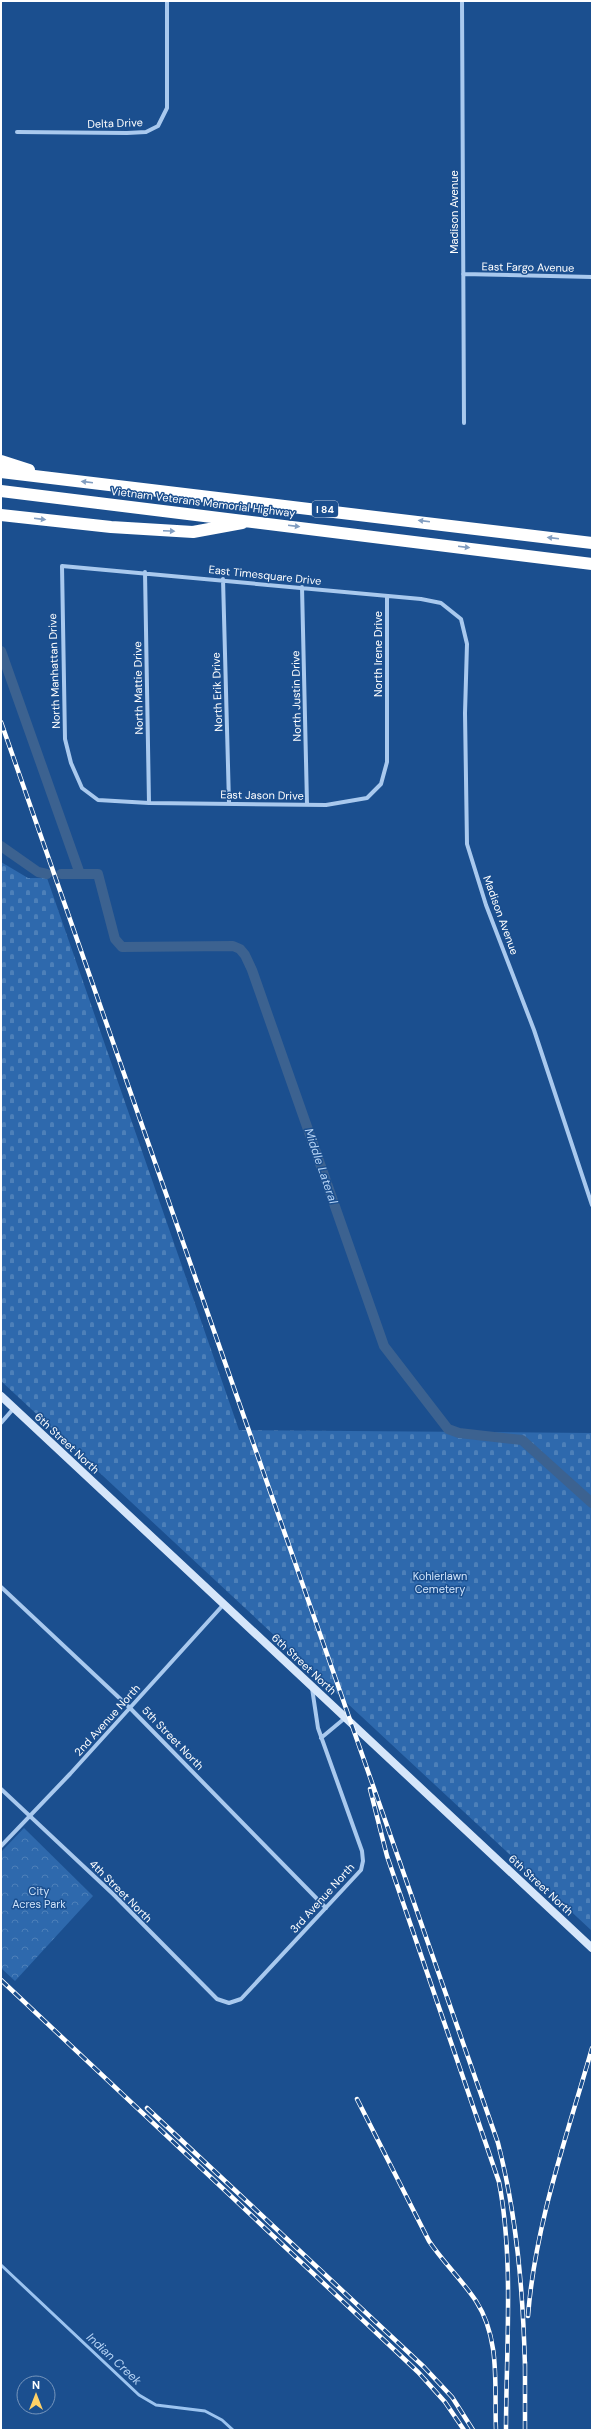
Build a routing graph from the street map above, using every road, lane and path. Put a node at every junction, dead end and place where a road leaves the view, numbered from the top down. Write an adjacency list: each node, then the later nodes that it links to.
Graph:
1 (167, 1): 3 (street, Delta Drive)
2 (462, 1): 4 (street, Madison Avenue)
3 (17, 132)
4 (463, 274): 5 (street, East Fargo Avenue); 6 (street, Madison Avenue)
5 (592, 277)
6 (464, 423)
7 (1, 461): 9 (highway)
8 (1, 472): 9 (highway, Vietnam Veterans Memorial Highway / I 84)
9 (57, 478): 13 (highway, Vietnam Veterans Memorial Highway / I 84, one-way to 9)
10 (1, 491): 12 (highway, Vietnam Veterans Memorial Highway / I 84)
11 (1, 515): 12 (highway, one-way to 12)
12 (255, 521): 14 (highway, Vietnam Veterans Memorial Highway / I 84, one-way to 14)
13 (592, 543)
14 (592, 564)
15 (62, 566): 16 (street, East Timesquare Drive); 22 (street, North Manhattan Drive)
16 (144, 572): 17 (street, East Timesquare Drive); 23 (street, North Mattie Drive)
17 (223, 579): 18 (street, East Timesquare Drive); 24 (street, North Erik Drive)
18 (302, 587): 19 (street, East Timesquare Drive); 25 (street, North Justin Drive)
19 (386, 596): 20 (street, East Timesquare Drive); 21 (street, North Irene Drive)
20 (461, 619): 26 (street, Madison Avenue)
21 (388, 712): 25 (street, East Jason Drive)
22 (75, 774): 23 (street, East Jason Drive)
23 (149, 803): 24 (street, East Jason Drive)
24 (229, 803): 25 (street, East Jason Drive)
25 (307, 804)
26 (592, 1205)
27 (1, 1396): 28 (street, 6th Street North)
28 (14, 1408): 29 (street); 31 (street, 6th Street North)
29 (1, 1423)
30 (1, 1587): 33 (street, 5th Street North)
31 (224, 1604): 32 (street, 6th Street North); 33 (street, 2nd Avenue North)
32 (312, 1686): 34 (street, 6th Street North); 35 (street, 3rd Avenue North)
33 (130, 1708): 37 (street, 2nd Avenue North); 39 (street, 5th Street North)
34 (346, 1718): 35 (street); 40 (street, 6th Street North)
35 (321, 1738): 39 (street, 3rd Avenue North)
36 (1, 1788): 37 (street, 4th Street North)
37 (30, 1816): 38 (street, 2nd Avenue North); 41 (street, 4th Street North)
38 (1, 1846)
39 (326, 1908): 41 (street, 3rd Avenue North)
40 (592, 1948)
41 (229, 2003)

